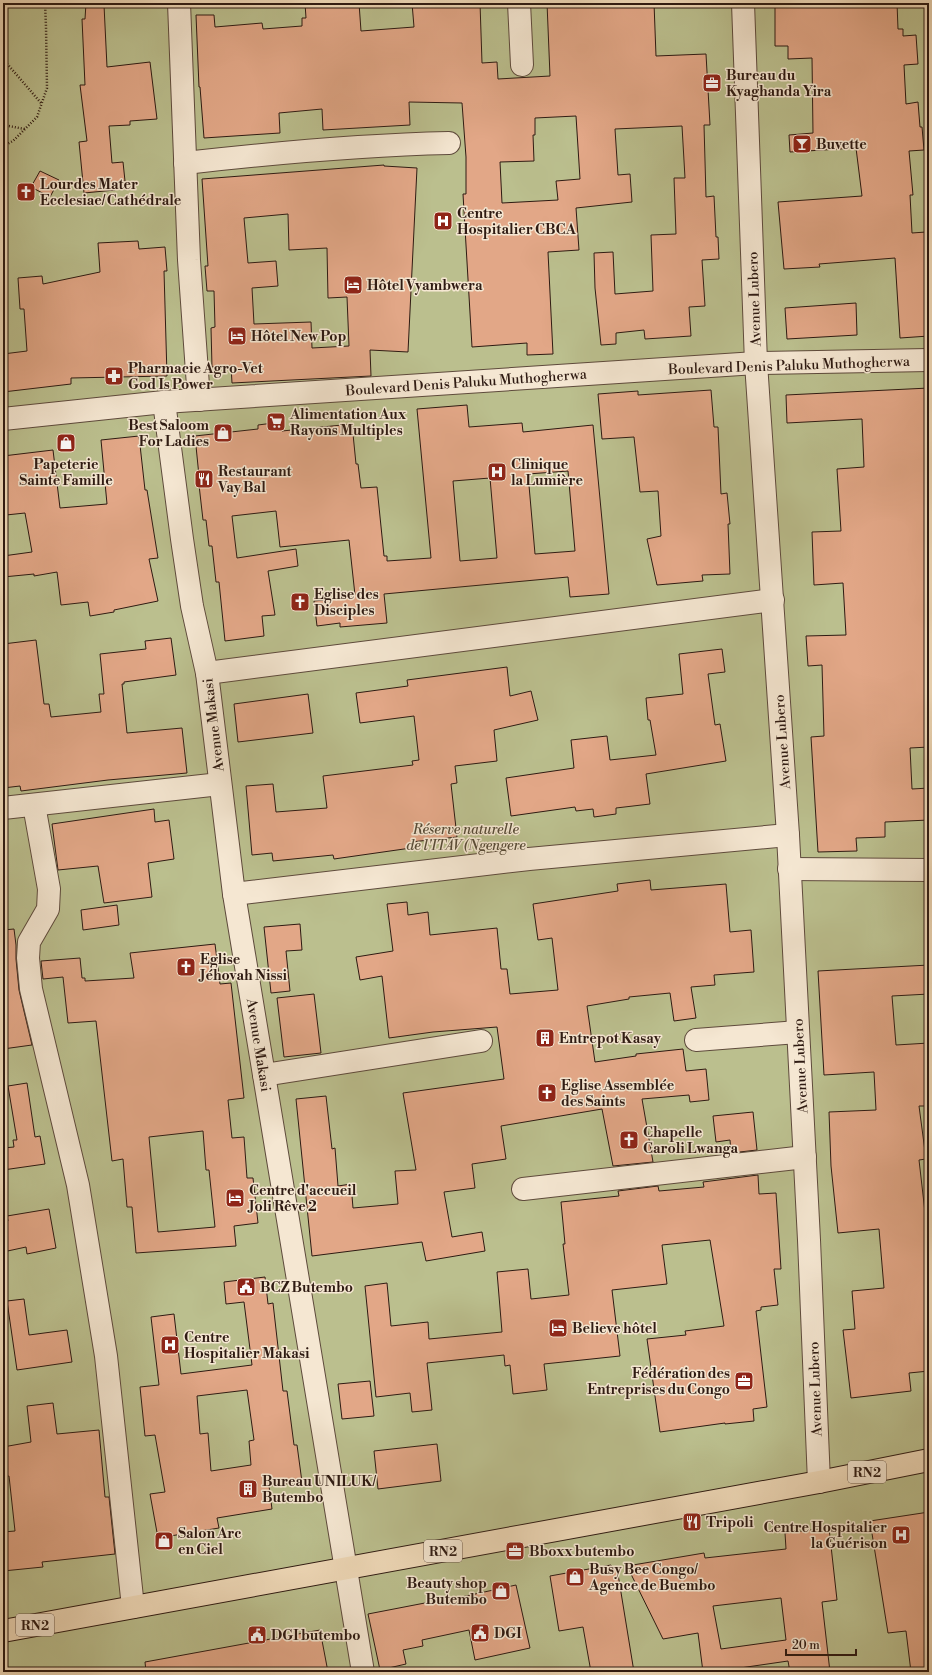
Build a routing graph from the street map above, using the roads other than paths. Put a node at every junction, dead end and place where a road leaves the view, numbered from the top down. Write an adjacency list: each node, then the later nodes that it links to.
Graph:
1 (179, 3): 6 (street)
2 (520, 3): 4 (street)
3 (743, 3): 8 (street, Avenue Lubero)
4 (522, 66)
5 (449, 143): 6 (street)
6 (186, 163): 9 (street)
7 (929, 360): 8 (street, Boulevard Denis Paluku Muthogherwa)
8 (756, 363): 9 (street, Boulevard Denis Paluku Muthogherwa); 12 (street, Avenue Lubero)
9 (199, 400): 10 (street, Boulevard Denis Paluku Muthogherwa)
10 (164, 402): 11 (street, Boulevard Denis Paluku Muthogherwa); 13 (street, Avenue Makasi)
11 (3, 418)
12 (772, 600): 13 (street); 17 (street, Avenue Lubero)
13 (207, 673): 14 (street, Avenue Makasi)
14 (220, 784): 15 (street); 20 (street, Avenue Makasi)
15 (34, 805): 16 (street); 30 (street)
16 (3, 808)
17 (788, 835): 18 (street, Avenue Lubero); 20 (street)
18 (789, 869): 19 (street); 21 (street, Avenue Lubero)
19 (929, 870)
20 (234, 894): 24 (street, Avenue Makasi)
21 (798, 1032): 22 (street); 25 (street, Avenue Lubero)
22 (696, 1040)
23 (480, 1041): 24 (street)
24 (264, 1075): 29 (street, Avenue Makasi)
25 (805, 1157): 26 (street); 28 (street, Avenue Lubero)
26 (523, 1189)
27 (929, 1460): 28 (highway, RN2)
28 (819, 1482): 29 (highway, RN2)
29 (346, 1569): 30 (highway, RN2); 32 (street, Avenue Makasi)
30 (133, 1607): 31 (highway, RN2)
31 (3, 1631)
32 (363, 1672)

